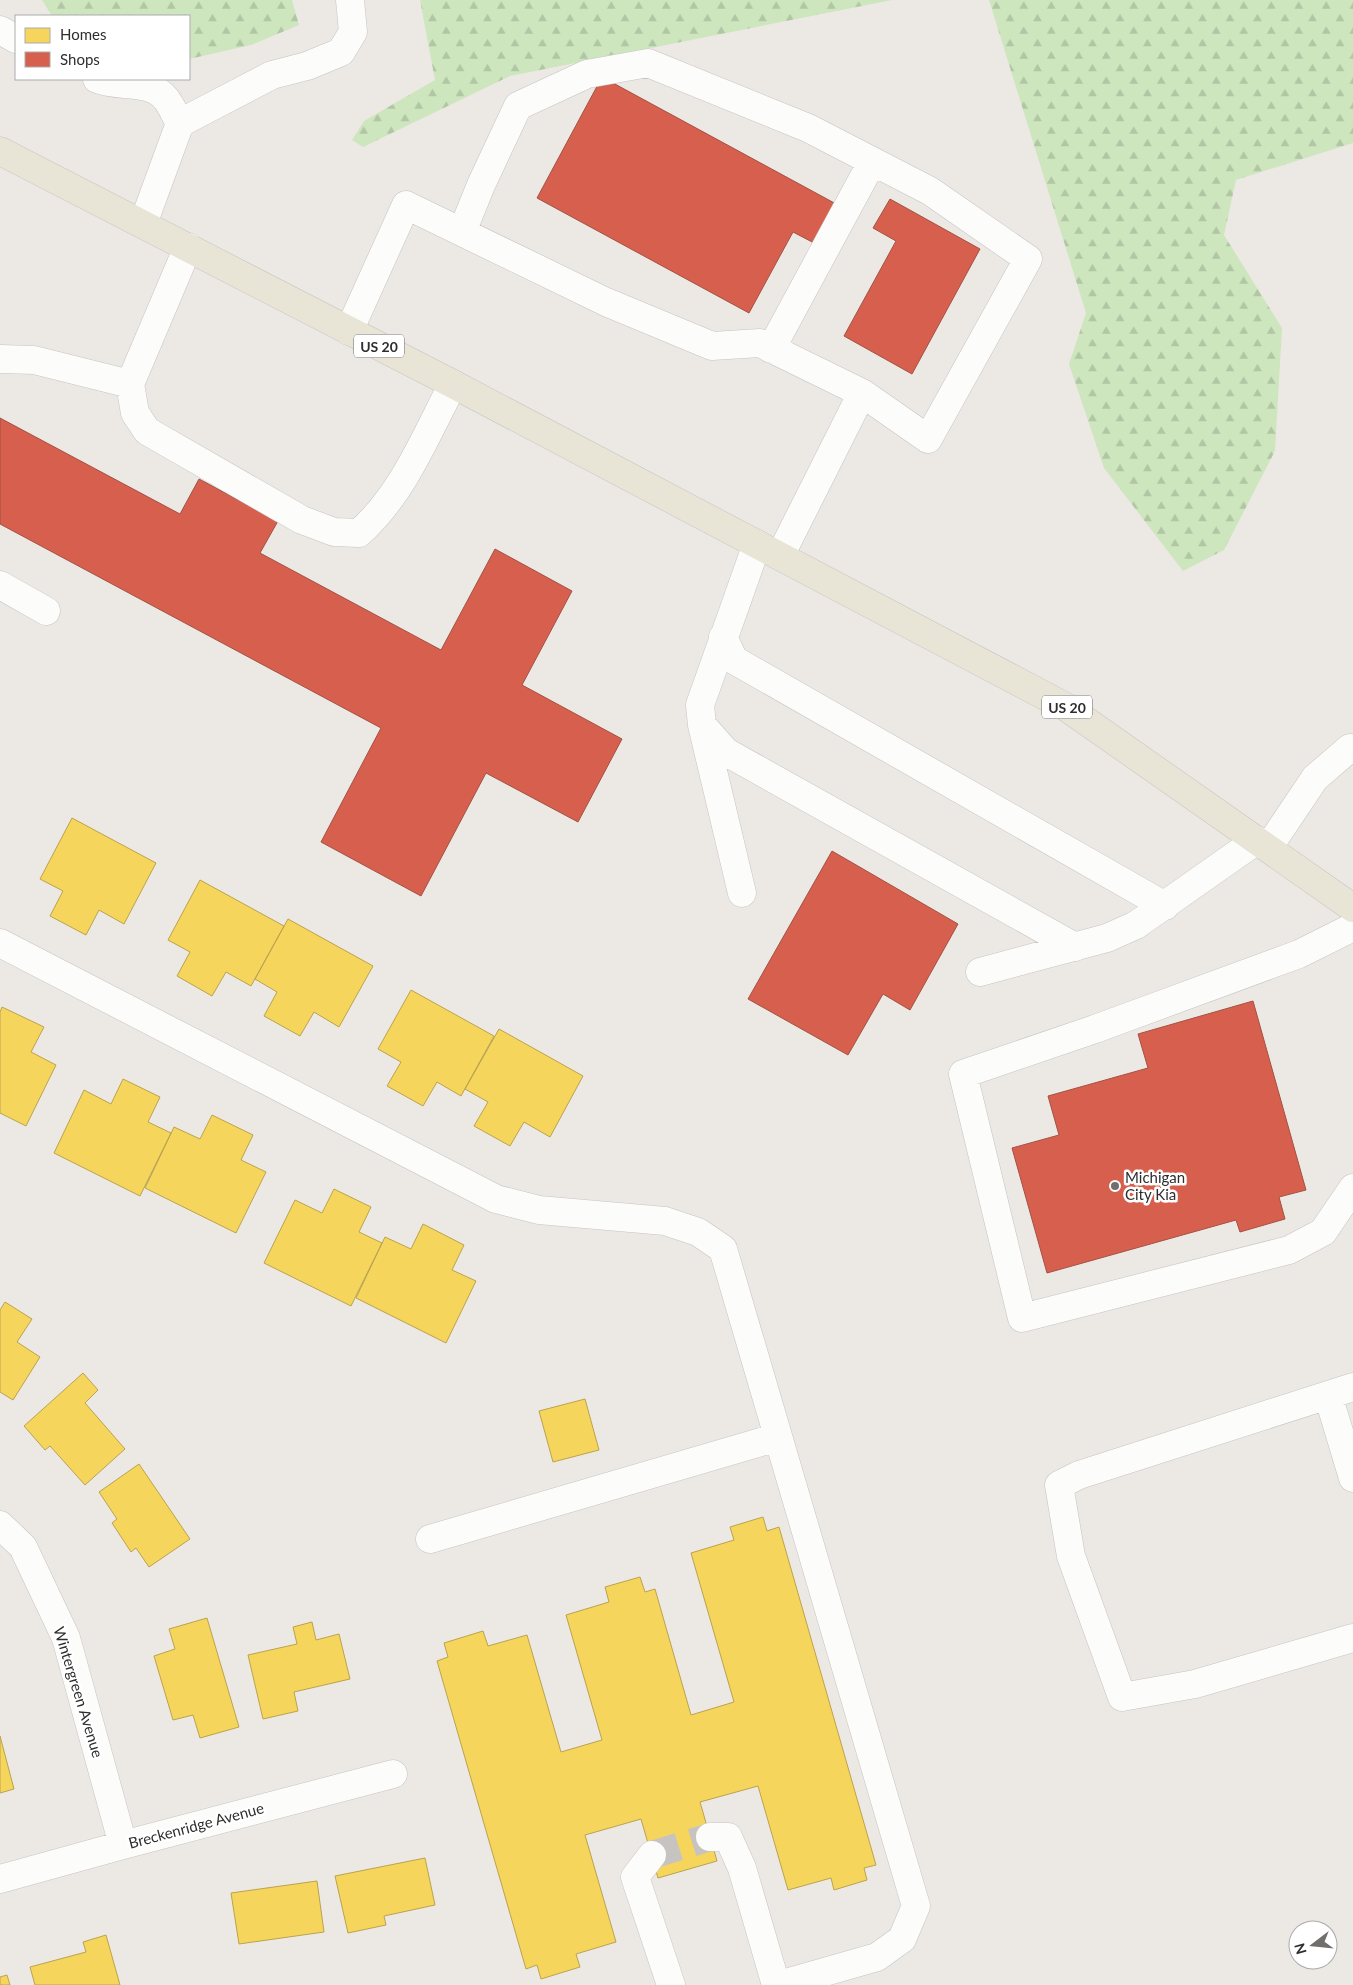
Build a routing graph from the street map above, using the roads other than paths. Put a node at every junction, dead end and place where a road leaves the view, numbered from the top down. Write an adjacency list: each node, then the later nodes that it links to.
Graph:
1 (350, 0): 5 (street)
2 (0, 30): 3 (street)
3 (15, 38)
4 (99, 80): 5 (street)
5 (180, 124): 8 (street)
6 (0, 151): 8 (main road, US 20)
7 (872, 162): 9 (street); 12 (street); 16 (street)
8 (143, 224): 10 (main road, US 20)
9 (462, 232): 11 (street); 12 (street)
10 (188, 247): 11 (main road, US 20); 14 (street)
11 (349, 331): 15 (main road, US 20)
12 (771, 349): 16 (street)
13 (0, 359): 14 (street)
14 (130, 384): 15 (street)
15 (453, 384): 17 (main road, US 20)
16 (862, 393): 17 (street)
17 (769, 550): 20 (street); 23 (main road, US 20)
18 (0, 585): 19 (street)
19 (46, 611)
20 (723, 637): 21 (street); 25 (street)
21 (702, 725): 24 (street); 29 (street)
22 (1353, 750): 23 (street)
23 (1262, 844): 25 (street); 26 (main road, US 20)
24 (742, 893)
25 (1165, 906): 29 (street)
26 (1353, 908)
27 (1353, 928): 31 (street)
28 (0, 943): 33 (street)
29 (1075, 947): 30 (street)
30 (980, 972)
31 (1353, 1188)
32 (1340, 1391): 34 (street); 37 (street)
33 (778, 1437): 36 (street); 44 (street)
34 (1353, 1478)
35 (0, 1525): 40 (street, Wintergreen Avenue)
36 (430, 1539)
37 (1353, 1638)
38 (393, 1774): 40 (street, Breckenridge Avenue)
39 (710, 1837): 44 (street)
40 (123, 1845): 42 (street, Breckenridge Avenue)
41 (652, 1855): 43 (street)
42 (0, 1880)
43 (670, 1985)
44 (778, 1985)

